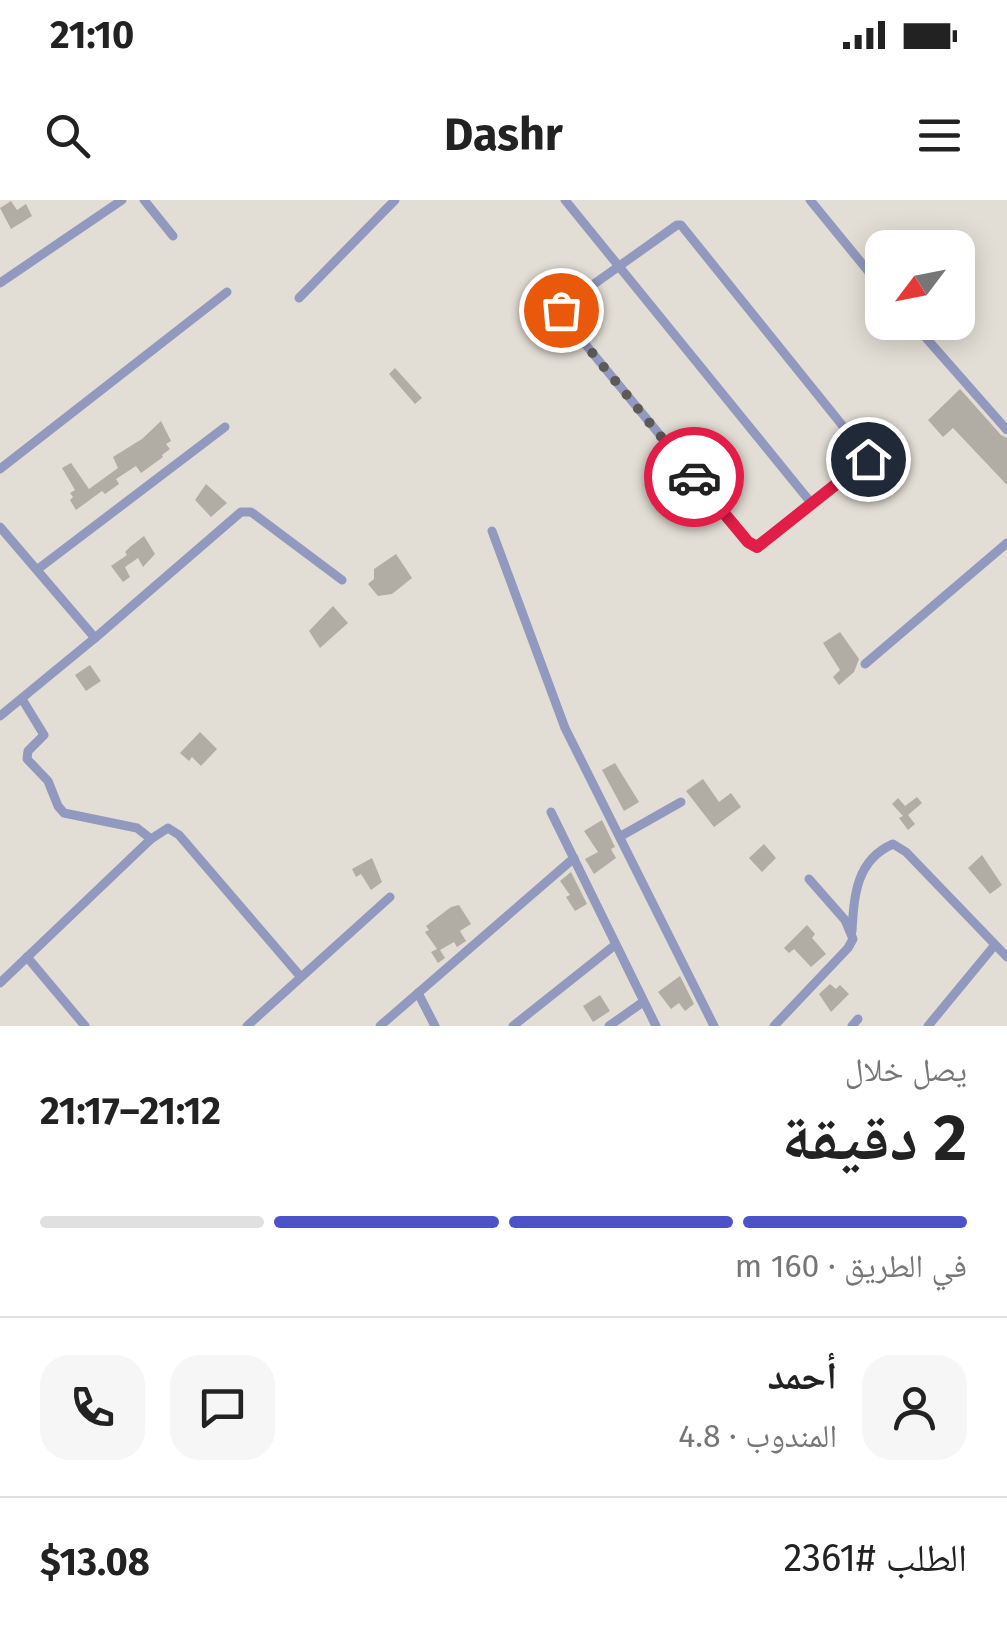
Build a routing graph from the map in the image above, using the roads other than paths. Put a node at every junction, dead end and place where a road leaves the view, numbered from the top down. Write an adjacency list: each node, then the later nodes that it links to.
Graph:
1 (122, 200): 9 (street)
2 (144, 200): 6 (street)
3 (395, 200): 11 (street)
4 (565, 200): 8 (street)
5 (810, 200): 7 (street)
6 (173, 236)
7 (865, 267)
8 (619, 268): 18 (street); 18 (street); 18 (street)
9 (0, 283)
10 (226, 292): 17 (street)
11 (300, 298)
12 (928, 340): 14 (street)
13 (1007, 412): 14 (street)
14 (997, 420): 16 (street)
15 (225, 427): 22 (street)
16 (1007, 430)
17 (0, 470)
18 (812, 504)
19 (0, 528): 22 (street)
20 (492, 531): 30 (street)
21 (1007, 543): 25 (street)
22 (38, 568): 24 (street)
23 (342, 580): 24 (street)
24 (95, 638): 26 (street)
25 (865, 664)
26 (22, 699): 27 (street); 31 (street)
27 (0, 716)
28 (681, 802): 30 (street)
29 (551, 812): 32 (street)
30 (621, 836): 51 (street)
31 (151, 840): 39 (street); 40 (street)
32 (574, 858): 36 (street); 42 (street)
33 (809, 879): 35 (street)
34 (390, 898): 40 (street)
35 (852, 931): 37 (street); 52 (street)
36 (615, 945): 43 (street); 48 (street)
37 (994, 946): 38 (street); 53 (street)
38 (1007, 956)
39 (27, 958): 41 (street); 44 (street)
40 (300, 976): 45 (street)
41 (0, 983)
42 (418, 993): 46 (street); 47 (street)
43 (643, 1002): 49 (street); 50 (street)
44 (85, 1026)
45 (247, 1026)
46 (380, 1026)
47 (435, 1026)
48 (513, 1026)
49 (609, 1026)
50 (656, 1026)
51 (714, 1026)
52 (774, 1026)
53 (928, 1026)

